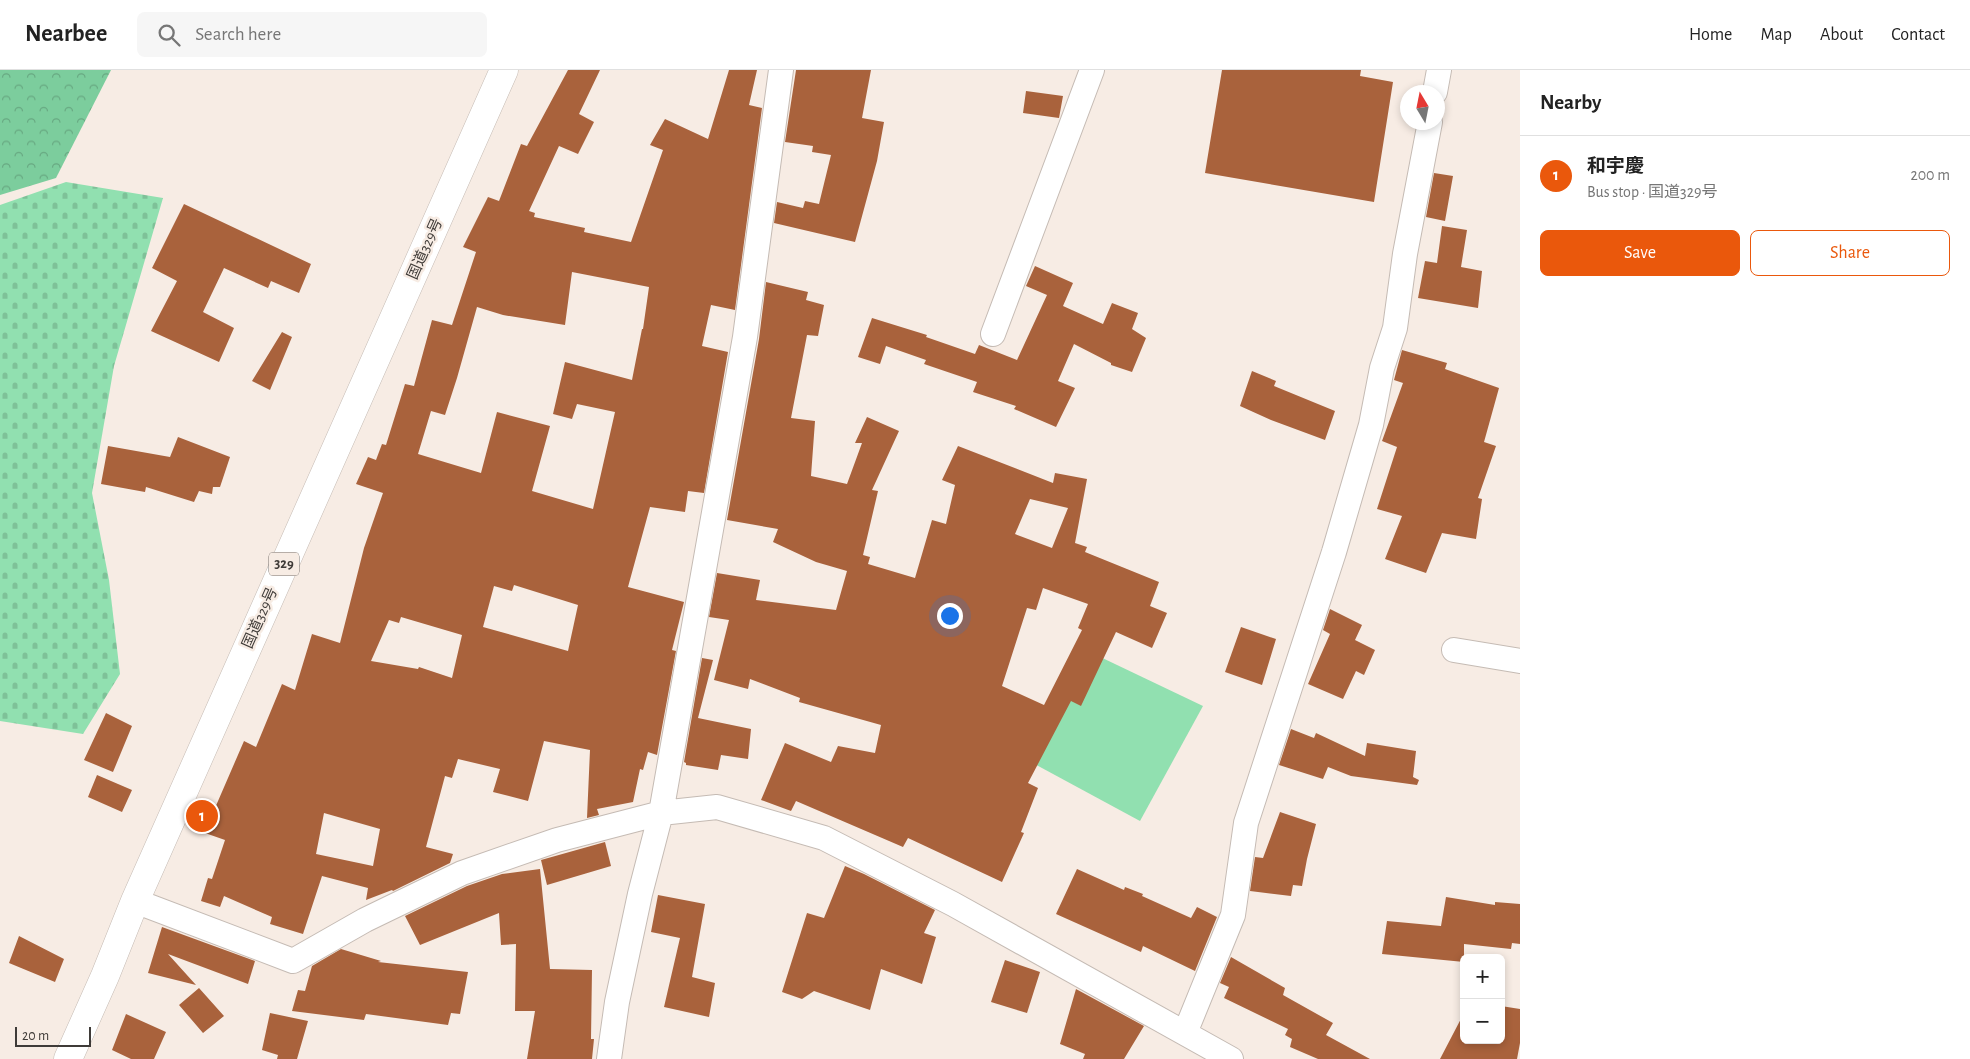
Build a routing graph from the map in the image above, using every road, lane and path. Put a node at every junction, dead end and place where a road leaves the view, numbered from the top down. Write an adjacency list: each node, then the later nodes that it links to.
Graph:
1 (504, 70): 11 (highway, 国道329号 / 329)
2 (781, 70): 10 (street)
3 (1092, 70): 7 (street)
4 (1438, 70): 5 (street)
5 (1436, 85)
6 (1428, 130): 12 (street)
7 (993, 334)
8 (1454, 650): 9 (street)
9 (1520, 661)
10 (661, 813): 11 (street); 12 (street); 14 (street)
11 (135, 901): 13 (highway, 国道329号 / 329)
12 (1185, 1033): 15 (street)
13 (68, 1059)
14 (609, 1059)
15 (1231, 1059)

